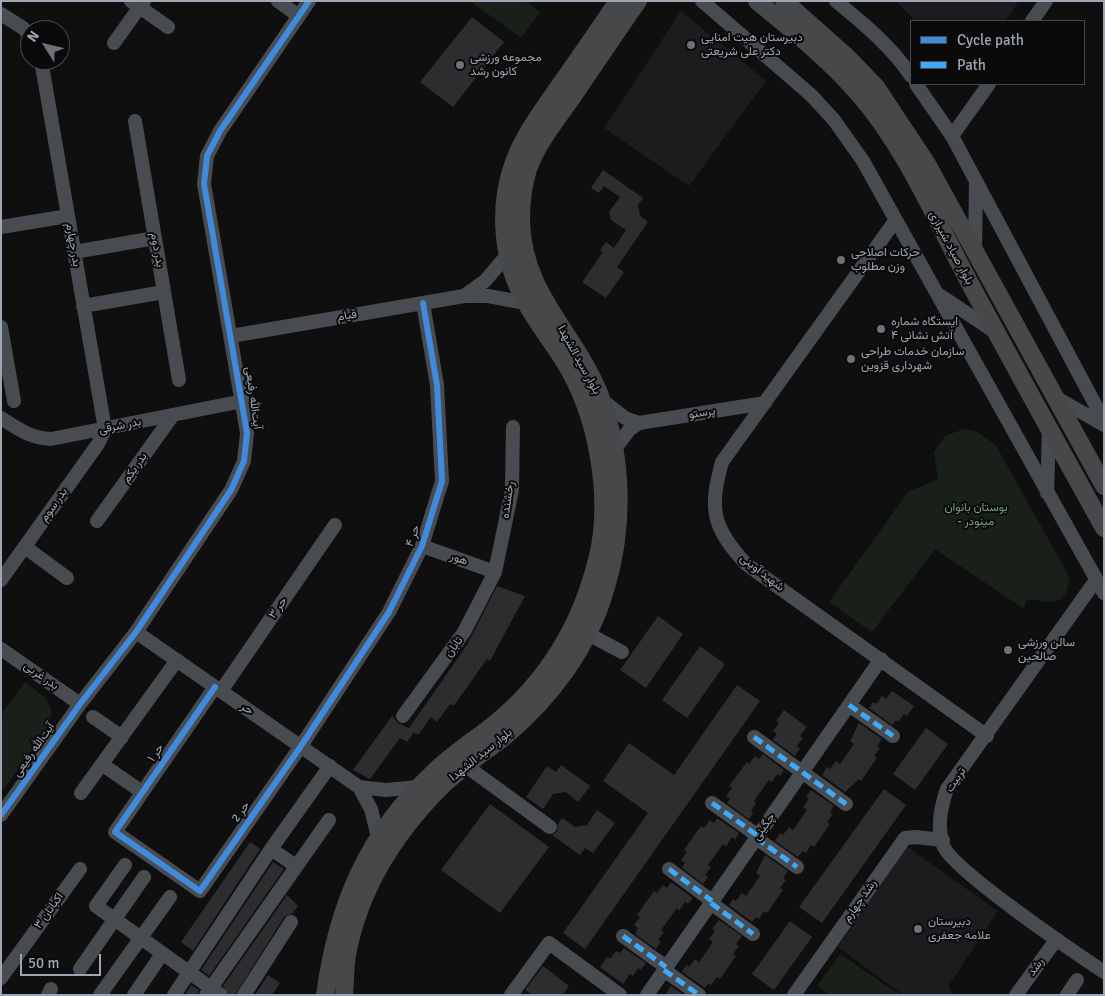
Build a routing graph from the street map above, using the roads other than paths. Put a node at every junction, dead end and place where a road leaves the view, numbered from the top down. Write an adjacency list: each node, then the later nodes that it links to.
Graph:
1 (278, 1): 12 (street)
2 (309, 1): 12 (street, آیت‌الله رفیعی)
3 (618, 1): 30 (main road, بلوار سید الشهدا)
4 (638, 1): 42 (main road, بلوار سید الشهدا)
5 (702, 1): 25 (street)
6 (757, 1): 38 (main road, بلوار صیاد شیرازی)
7 (784, 1): 28 (main road, بلوار صیاد شیرازی)
8 (836, 1): 18 (street)
9 (1046, 1): 13 (street)
10 (138, 3): 14 (street); 16 (street)
11 (1, 14): 15 (street)
12 (298, 16): 39 (street, آیت‌الله رفیعی)
13 (1033, 20)
14 (168, 27)
15 (20, 28)
16 (114, 43)
17 (43, 70): 24 (street, بدر چهارم)
18 (910, 74)
19 (917, 85): 22 (street)
20 (988, 85): 22 (street)
21 (135, 121): 27 (street, بدر دوم)
22 (952, 136): 23 (street)
23 (976, 182): 28 (street); 48 (street)
24 (68, 216): 26 (street); 29 (street, بدر چهارم)
25 (895, 221): 32 (street); 45 (street, شهید آوینی)
26 (1, 227)
27 (155, 238): 29 (street); 31 (street, بدر دوم)
28 (975, 250): 41 (main road, بلوار صیاد شیرازی)
29 (74, 252): 36 (street, بدر چهارم)
30 (508, 254): 33 (street, قیام); 35 (main road, بلوار سید الشهدا)
31 (164, 292): 36 (street); 40 (street, بدر دوم)
32 (938, 294): 38 (street); 56 (street)
33 (464, 296): 34 (street, قیام); 35 (street, قیام)
34 (423, 303): 39 (street, قیام); 60 (street, حر ۴)
35 (526, 303): 67 (main road, بلوار سید الشهدا)
36 (83, 306): 52 (street, بدر چهارم)
37 (1, 327): 43 (street)
38 (995, 332): 53 (main road, بلوار صیاد شیرازی)
39 (231, 336): 44 (street, آیت‌الله رفیعی)
40 (179, 380)
41 (1054, 396): 50 (street); 55 (main road, بلوار صیاد شیرازی)
42 (602, 400): 49 (street); 54 (main road, بلوار سید الشهدا)
43 (14, 401)
44 (243, 401): 46 (street, بدر شرقی); 68 (street, آیت‌الله رفیعی)
45 (765, 403): 49 (street, پرستو); 72 (street, شهید آوینی)
46 (172, 416): 52 (street, بدر شرقی); 57 (street, بدر یکم)
47 (1, 418): 52 (street, بدر شرقی)
48 (1104, 421)
49 (640, 423): 54 (street)
50 (1104, 425)
51 (512, 427): 62 (street, رخشنده)
52 (104, 429): 61 (street, بدر سوم)
53 (1049, 429): 56 (street); 59 (main road, بلوار صیاد شیرازی)
54 (614, 450): 67 (main road, بلوار سید الشهدا)
55 (1104, 486)
56 (1047, 494): 65 (street)
57 (97, 521)
58 (335, 525): 74 (street, حر ۳)
59 (1104, 528)
60 (422, 546): 62 (street, هور); 83 (street, حر ۴)
61 (25, 547): 63 (street); 64 (street, بدر سوم)
62 (495, 572): 77 (street, تابان)
63 (68, 578)
64 (1, 580)
65 (1096, 580): 66 (street); 80 (street, تربیت)
66 (1104, 593)
67 (592, 605): 69 (main road, بلوار سید الشهدا)
68 (136, 632): 73 (street, حر); 75 (street, آیت‌الله رفیعی)
69 (580, 637): 71 (street); 86 (main road, بلوار سید الشهدا); 89 (main road, بلوار سید الشهدا)
70 (1, 649): 75 (street, بدر غربی)
71 (622, 652)
72 (881, 659): 76 (street, چگینی); 80 (street, شهید آوینی)
73 (177, 660): 74 (street, حر); 81 (street)
74 (218, 689): 83 (street, حر); 90 (street, حر ۱)
75 (80, 704): 94 (street, آیت‌الله رفیعی)
76 (849, 705): 79 (street); 87 (street, چگینی)
77 (403, 716)
78 (93, 717): 81 (street)
79 (892, 736)
80 (987, 736): 100 (street, تربیت)
81 (122, 737): 84 (street)
82 (754, 737): 87 (street)
83 (301, 746): 85 (street, حر); 97 (street, حر 2)
84 (103, 764): 90 (street); 91 (street)
85 (330, 766): 88 (street, حر); 101 (street)
86 (466, 766): 96 (street); 129 (main road, بلوار سید الشهدا)
87 (802, 772): 93 (street); 99 (street, چگینی)
88 (359, 786): 89 (street, حر); 98 (street, حر)
89 (419, 787): 98 (main road, بلوار سید الشهدا)
90 (142, 792): 97 (street, حر ۱)
91 (81, 793)
92 (712, 803): 99 (street)
93 (846, 804)
94 (1, 815)
95 (329, 820): 103 (street)
96 (550, 826)
97 (115, 832)
98 (378, 837): 128 (main road, بلوار سید الشهدا)
99 (757, 837): 104 (street); 109 (street, چگینی)
100 (943, 840): 115 (street, تربیت); 134 (street, رشد چهارم)
101 (271, 849): 103 (street); 119 (street)
102 (125, 865): 110 (street)
103 (296, 866): 123 (street)
104 (797, 867)
105 (80, 868): 121 (street, اکباتان ۳)
106 (669, 870): 109 (street)
107 (144, 877): 110 (street)
108 (170, 897): 114 (street)
109 (711, 902): 112 (street); 117 (street, چگینی)
110 (115, 919): 114 (street); 118 (street)
111 (291, 922): 127 (street)
112 (753, 934)
113 (623, 936): 117 (street)
114 (141, 938): 116 (street); 124 (street)
115 (1056, 940): 120 (street, تربیت); 135 (street, رشد)
116 (162, 954): 119 (street); 125 (street)
117 (665, 968): 132 (street, چگینی); 133 (street)
118 (80, 969)
119 (189, 972): 123 (street); 126 (street)
120 (1104, 972)
121 (1, 978)
122 (1078, 980): 136 (street)
123 (213, 992)
124 (100, 995)
125 (134, 995)
126 (174, 995)
127 (244, 995)
128 (325, 995)
129 (344, 995)
130 (511, 995): 131 (street)
131 (620, 995)
132 (647, 995)
133 (699, 995)
134 (794, 995)
135 (1016, 995)
136 (1067, 995)

